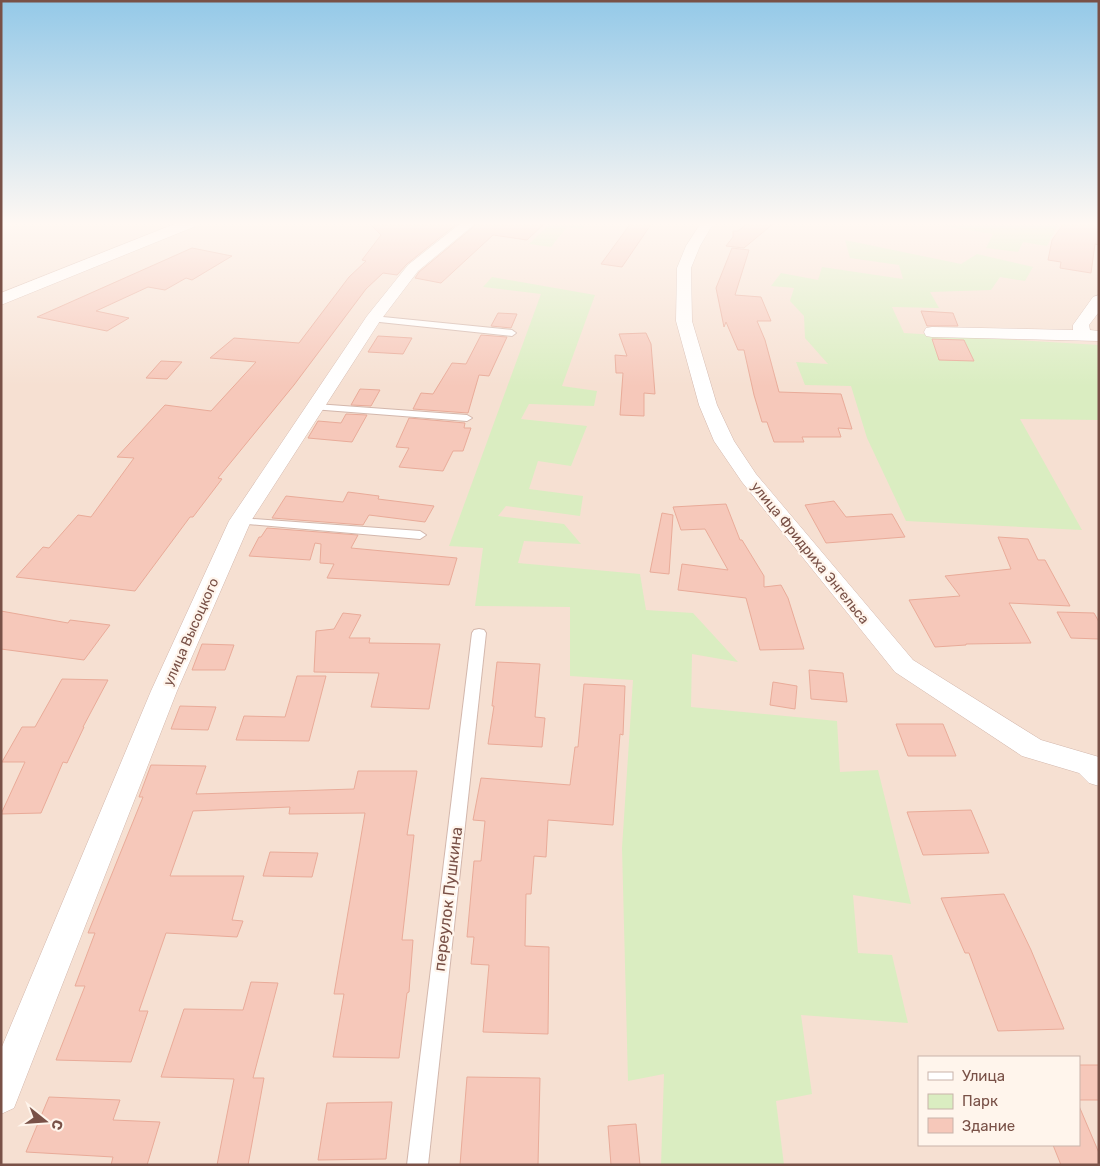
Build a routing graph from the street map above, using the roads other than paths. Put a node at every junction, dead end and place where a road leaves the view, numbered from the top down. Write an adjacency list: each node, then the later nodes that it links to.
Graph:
1 (56, 277): 4 (main road)
2 (406, 277): 6 (street, улица Высоцкого)
3 (684, 277): 15 (street, улица Фридриха Энгельса)
4 (1, 300)
5 (1099, 300): 9 (street)
6 (373, 319): 8 (lane); 10 (street, улица Высоцкого)
7 (932, 332): 9 (street)
8 (512, 333)
9 (1090, 335)
10 (316, 407): 11 (lane); 12 (street, улица Высоцкого)
11 (467, 418)
12 (240, 521): 13 (lane); 16 (street, улица Высоцкого)
13 (420, 535)
14 (479, 633): 17 (lane, переулок Пушкина)
15 (1096, 768)
16 (1, 1095)
17 (417, 1165)

